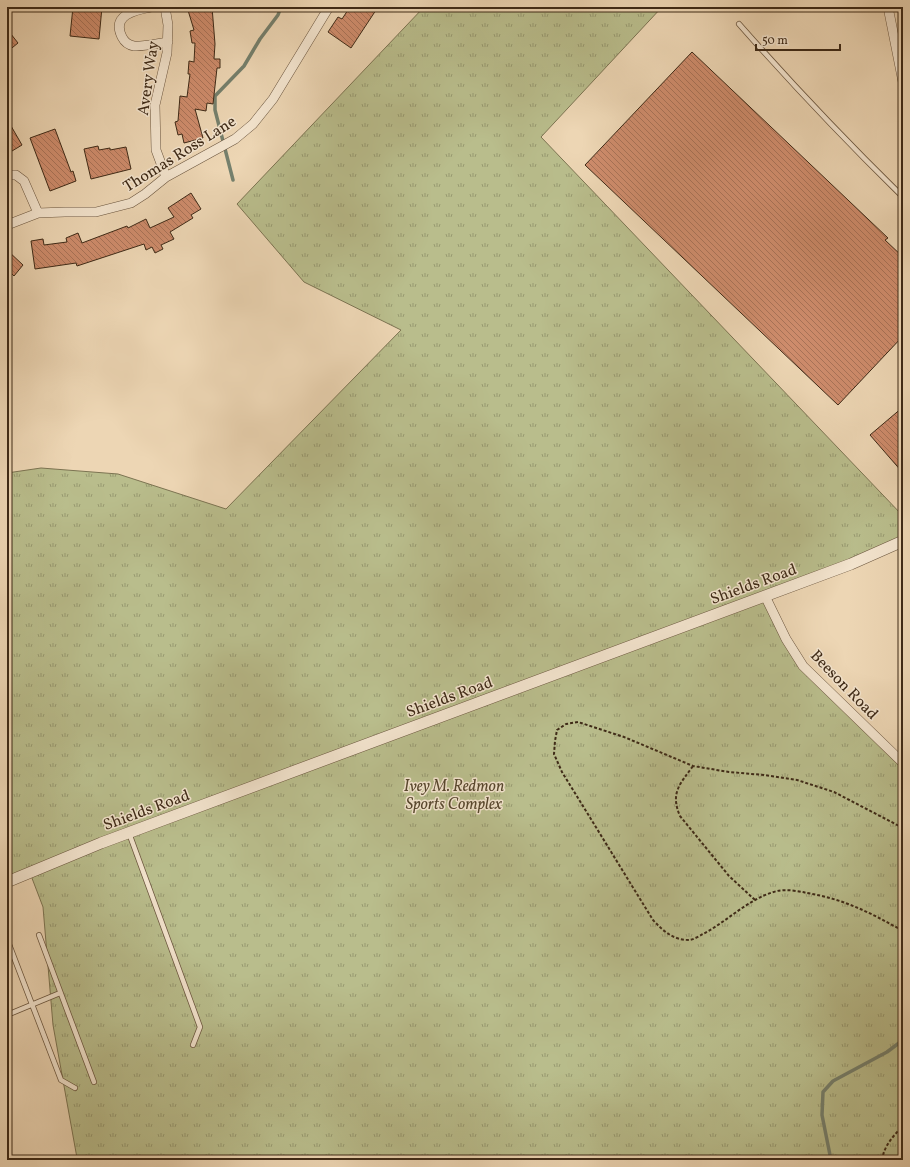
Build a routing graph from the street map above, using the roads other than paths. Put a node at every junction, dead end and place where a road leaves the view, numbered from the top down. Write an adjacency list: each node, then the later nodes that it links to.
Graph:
1 (150, 7): 6 (street)
2 (164, 7): 6 (street, Avery Way)
3 (329, 7): 9 (street, Thomas Ross Lane)
4 (888, 7): 7 (street)
5 (739, 24): 10 (lane)
6 (168, 42): 9 (street, Avery Way)
7 (903, 82)
8 (7, 175): 11 (street)
9 (166, 177): 11 (street, Thomas Ross Lane)
10 (900, 194)
11 (38, 213): 12 (street, Thomas Ross Lane)
12 (7, 225)
13 (903, 541): 14 (street, Shields Road)
14 (765, 596): 15 (street, Beeson Road); 16 (street, Shields Road)
15 (903, 763)
16 (129, 833): 17 (street, Shields Road); 23 (lane)
17 (7, 882)
18 (39, 935): 20 (lane)
19 (7, 941): 21 (lane)
20 (60, 993): 21 (lane); 24 (lane)
21 (32, 1004): 22 (lane); 25 (lane)
22 (7, 1015)
23 (193, 1045)
24 (94, 1082)
25 (75, 1088)

